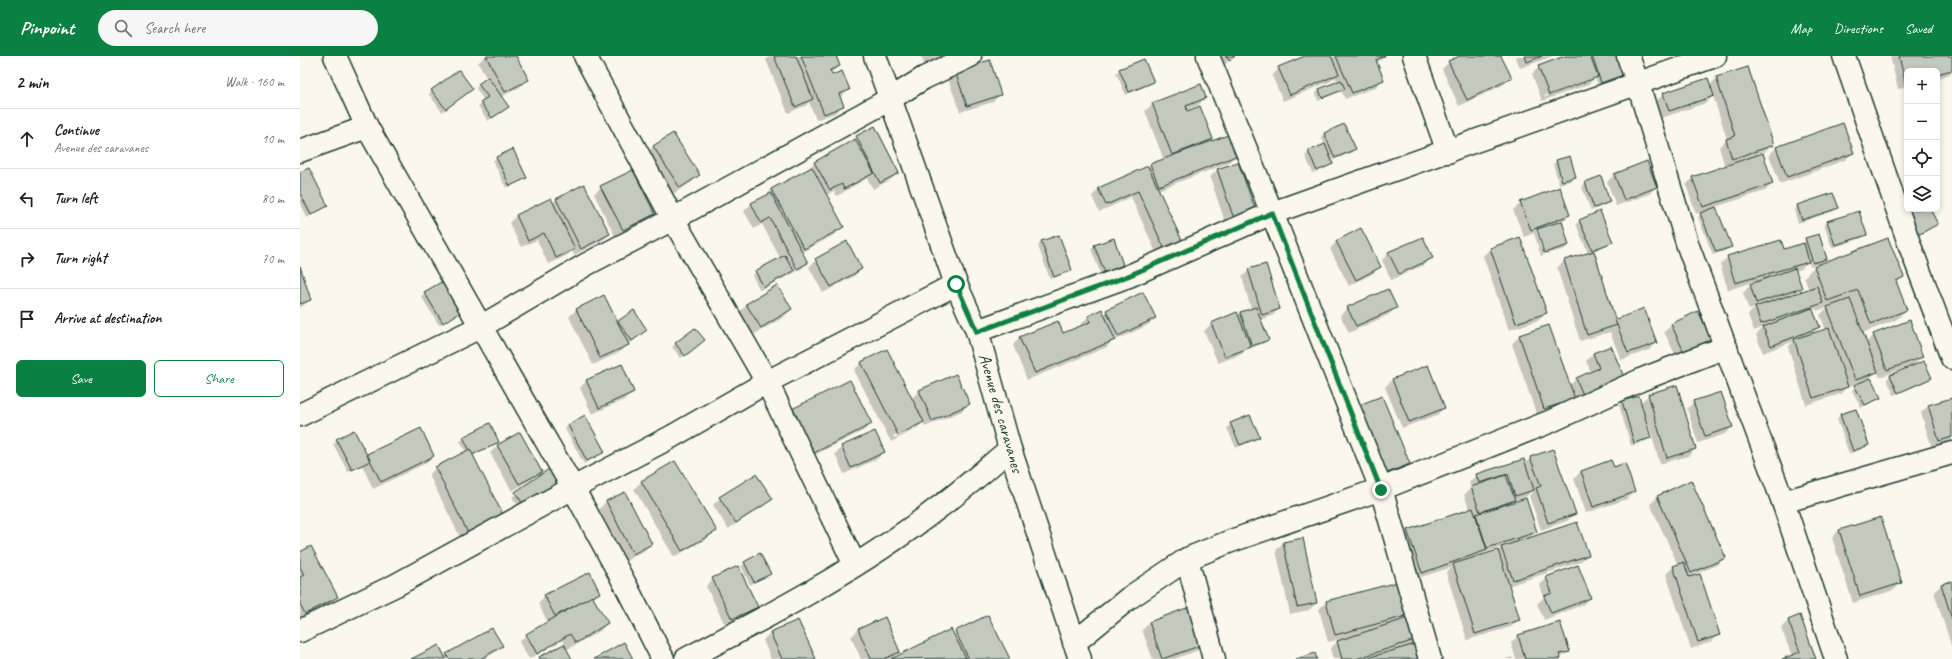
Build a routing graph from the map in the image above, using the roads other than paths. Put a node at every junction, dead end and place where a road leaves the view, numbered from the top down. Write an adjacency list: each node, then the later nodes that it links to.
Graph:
1 (335, 56): 12 (street)
2 (585, 56): 16 (street)
3 (875, 56): 11 (street, Avenue des caravanes)
4 (970, 56): 11 (street)
5 (1208, 56): 15 (street)
6 (1414, 56): 14 (street)
7 (1628, 56): 10 (street)
8 (1715, 56): 10 (street)
9 (1844, 56): 21 (street)
10 (1638, 84): 14 (street); 20 (street)
11 (890, 99): 16 (street); 17 (street, Avenue des caravanes)
12 (367, 126): 13 (street); 18 (street)
13 (300, 151)
14 (1448, 152): 15 (street)
15 (1272, 213): 19 (street); 27 (street)
16 (673, 219): 18 (street); 22 (street)
17 (956, 284): 19 (street, Avenue des caravanes); 22 (street)
18 (482, 326): 23 (street); 26 (street)
19 (977, 332): 24 (street, Avenue des caravanes)
20 (1726, 347): 27 (street); 28 (street)
21 (1952, 358)
22 (767, 382): 26 (street); 30 (street)
23 (300, 415)
24 (1010, 449): 30 (street); 32 (street, Avenue des caravanes)
25 (1952, 453): 28 (street)
26 (573, 488): 31 (street); 33 (street)
27 (1381, 490): 29 (street); 36 (street)
28 (1783, 502): 37 (street)
29 (1187, 559): 32 (street); 35 (street)
30 (855, 565): 34 (street)
31 (300, 631)
32 (1077, 651)
33 (663, 659)
34 (686, 659)
35 (1214, 659)
36 (1430, 659)
37 (1836, 659)

